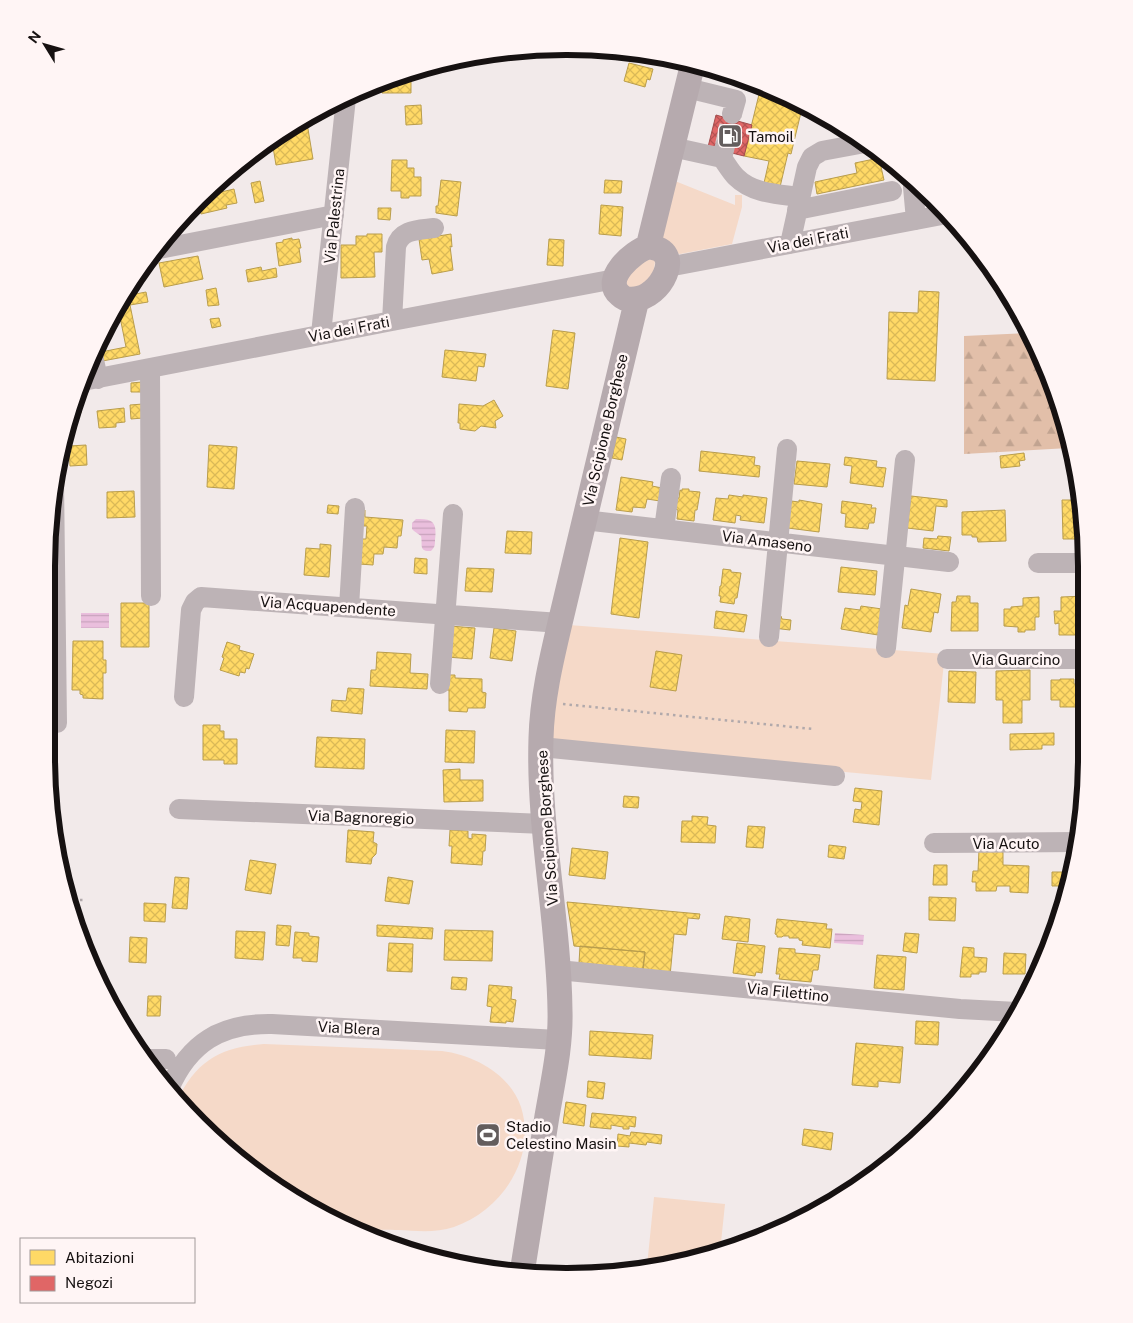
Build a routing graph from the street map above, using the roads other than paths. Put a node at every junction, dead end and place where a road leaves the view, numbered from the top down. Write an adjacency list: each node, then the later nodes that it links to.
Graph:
1 (691, 70): 2 (main road)
2 (687, 88): 4 (street); 6 (main road)
3 (345, 106): 10 (street, Via Palestrina)
4 (732, 114)
5 (856, 145): 9 (street)
6 (672, 147): 9 (street); 16 (main road)
7 (912, 190): 12 (street)
8 (892, 191): 9 (street)
9 (798, 204): 14 (street)
10 (334, 215): 15 (street); 21 (street, Via Palestrina)
11 (938, 216): 12 (street, Via dei Frati)
12 (916, 220): 14 (street, Via dei Frati)
13 (434, 228): 20 (street)
14 (790, 244): 17 (street, Via dei Frati)
15 (167, 247)
16 (648, 247): 17 (main road); 18 (main road)
17 (668, 266): 19 (main road)
18 (615, 279): 19 (main road); 20 (street, Via dei Frati)
19 (636, 299): 29 (main road, Via Scipione Borghese)
20 (392, 320): 21 (street, Via dei Frati)
21 (321, 334): 22 (street, Via dei Frati)
22 (150, 368): 23 (street, Via dei Frati); 37 (street)
23 (90, 380)
24 (787, 449): 31 (street)
25 (905, 460): 32 (street)
26 (671, 478): 30 (street)
27 (355, 508): 38 (street)
28 (453, 514): 39 (street)
29 (584, 520): 30 (street, Via Amaseno); 40 (main road, Via Scipione Borghese)
30 (664, 529): 31 (street, Via Amaseno)
31 (778, 542): 32 (street, Via Amaseno); 41 (street)
32 (894, 556): 33 (street, Via Amaseno); 42 (street)
33 (950, 562)
34 (1038, 563): 35 (street)
35 (1078, 563)
36 (55, 565): 47 (street)
37 (151, 596)
38 (349, 607): 39 (street, Via Acquapendente); 46 (street, Via Acquapendente)
39 (446, 614): 40 (street, Via Acquapendente); 45 (street)
40 (560, 623): 48 (main road, Via Scipione Borghese)
41 (769, 638)
42 (886, 648)
43 (947, 659): 44 (street, Via Guarcino)
44 (1078, 659)
45 (440, 684)
46 (184, 697)
47 (57, 723)
48 (541, 747): 49 (street); 51 (main road, Via Scipione Borghese)
49 (836, 776)
50 (179, 809): 51 (street, Via Bagnoregio)
51 (544, 824): 54 (main road, Via Scipione Borghese)
52 (1071, 842): 53 (street, Via Acuto)
53 (934, 843)
54 (558, 970): 55 (street, Via Filettino); 56 (main road, Via Scipione Borghese)
55 (1009, 1012)
56 (558, 1040): 57 (street, Via Blera); 58 (main road, Via Scipione Borghese)
57 (172, 1082)
58 (523, 1266)

